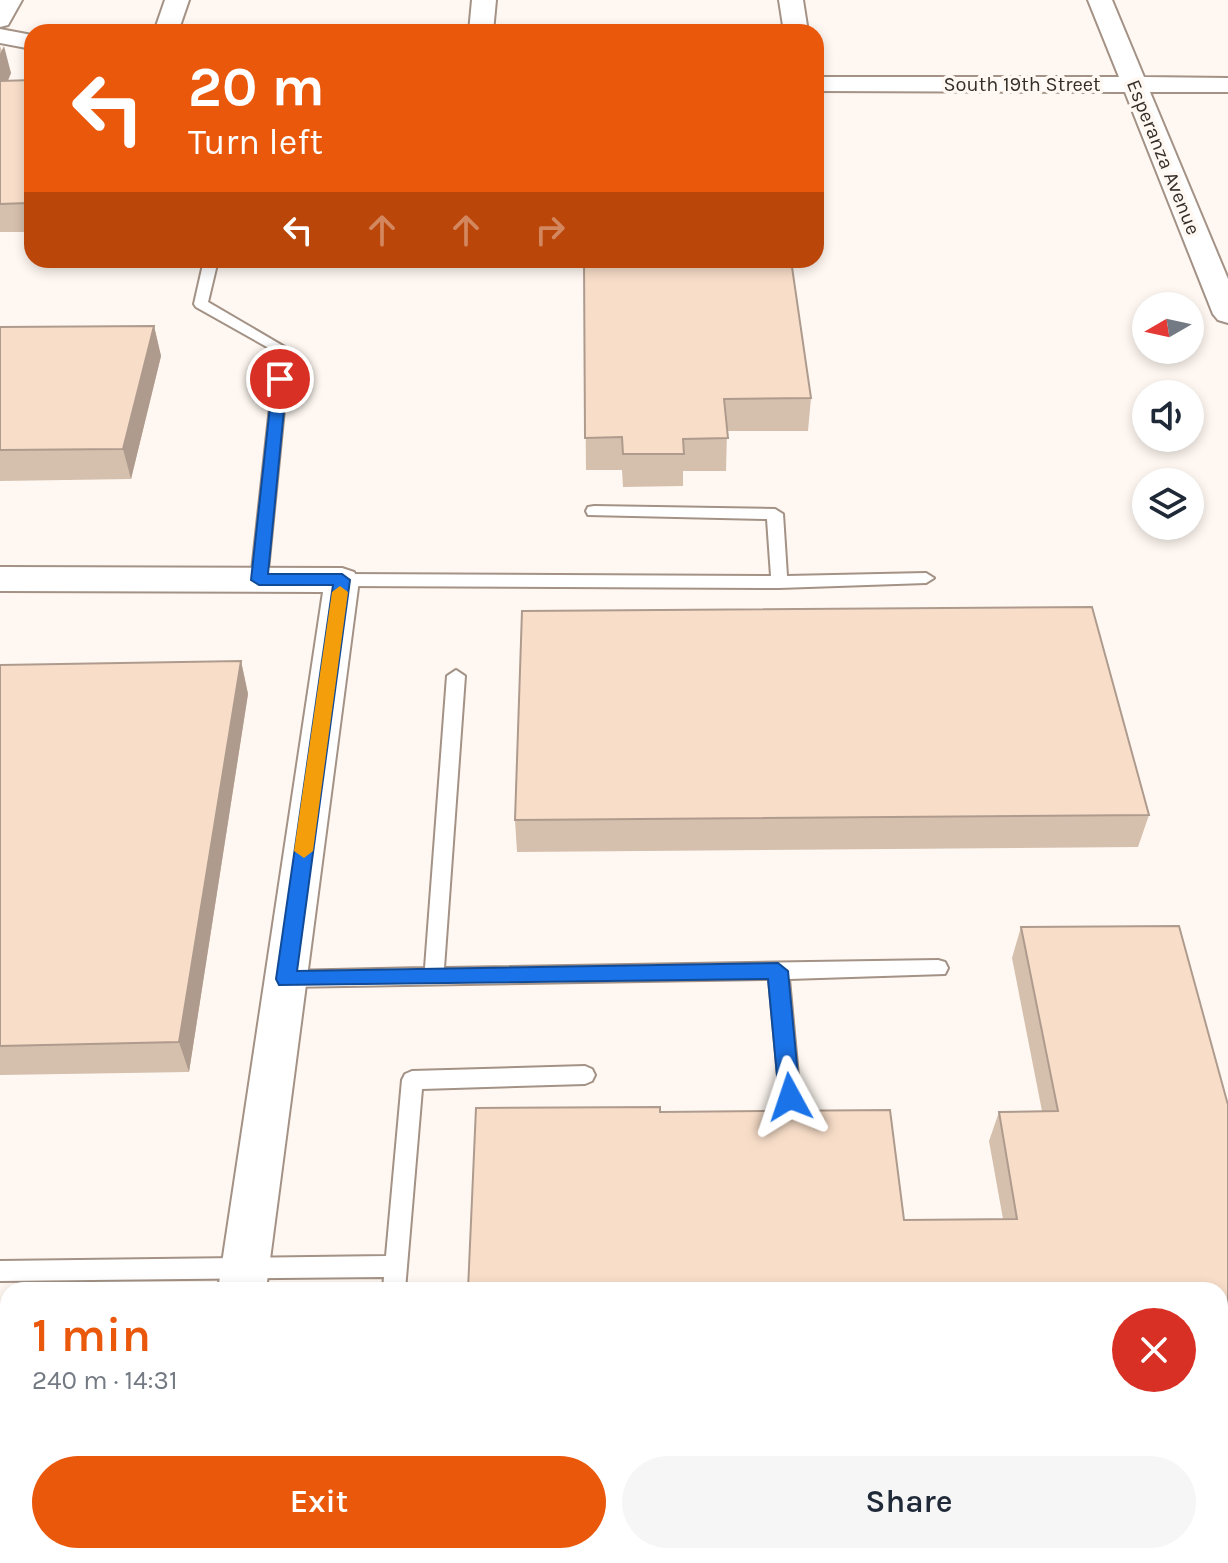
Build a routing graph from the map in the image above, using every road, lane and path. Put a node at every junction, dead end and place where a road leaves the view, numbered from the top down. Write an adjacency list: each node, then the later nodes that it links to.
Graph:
1 (10, 0): 6 (street)
2 (177, 0): 7 (street)
3 (484, 0): 8 (street)
4 (791, 0): 9 (street)
5 (1100, 0): 13 (street, Esperanza Avenue)
6 (0, 20)
7 (169, 24)
8 (482, 24)
9 (795, 24)
10 (0, 36): 11 (street)
11 (24, 40)
12 (824, 84): 13 (street, South 19th Street)
13 (1133, 84): 14 (street, South 19th Street); 16 (street, Esperanza Avenue)
14 (1228, 85)
15 (209, 268): 20 (lane)
16 (1228, 314)
17 (594, 511): 22 (lane)
18 (926, 578): 22 (lane)
19 (0, 579): 20 (street)
20 (259, 580): 21 (street)
21 (342, 580): 22 (lane); 27 (street)
22 (779, 582)
23 (456, 676): 26 (lane)
24 (938, 968): 25 (lane)
25 (778, 971): 26 (lane); 29 (lane)
26 (434, 976): 27 (lane)
27 (286, 979): 32 (street)
28 (585, 1075): 30 (lane)
29 (790, 1097)
30 (396, 1266): 32 (lane); 33 (lane)
31 (0, 1271): 32 (lane)
32 (244, 1279)
33 (395, 1282)

